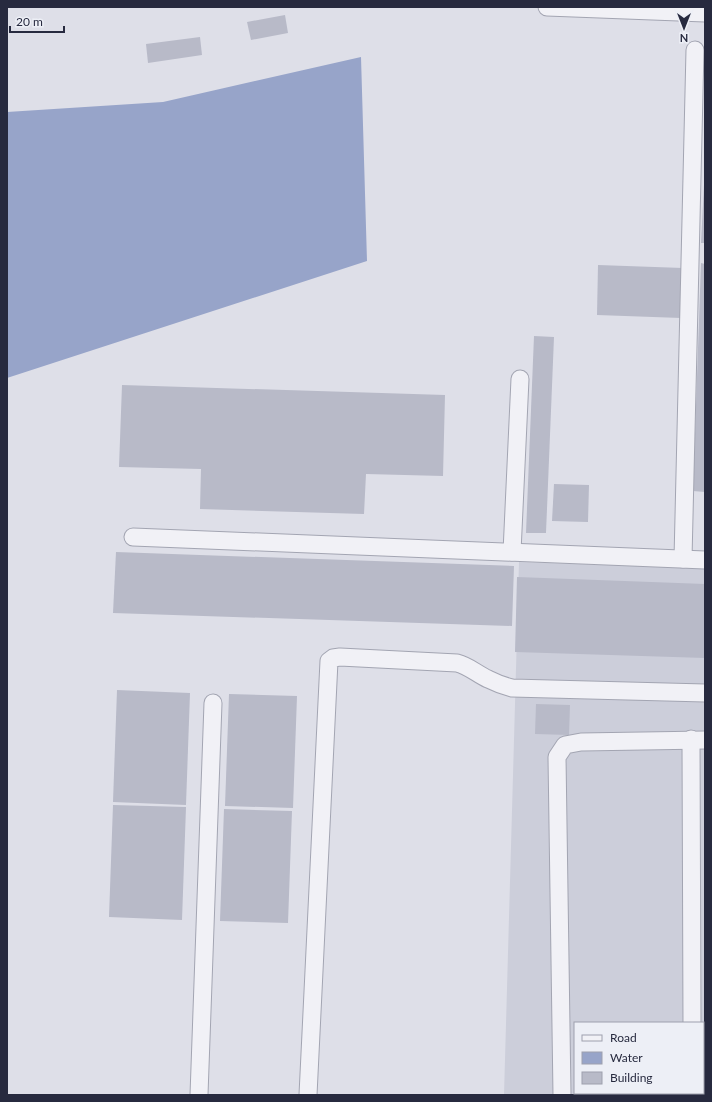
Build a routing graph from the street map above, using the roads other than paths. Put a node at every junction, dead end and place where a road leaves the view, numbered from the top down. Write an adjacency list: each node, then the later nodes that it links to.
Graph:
1 (547, 7): 2 (lane)
2 (705, 13)
3 (695, 50): 7 (lane)
4 (520, 380): 6 (lane)
5 (133, 537): 6 (lane)
6 (512, 552): 7 (lane)
7 (683, 559): 8 (lane)
8 (705, 560)
9 (705, 693): 14 (lane)
10 (213, 703): 13 (lane)
11 (698, 740): 12 (lane); 15 (lane)
12 (692, 1022)
13 (199, 1095)
14 (308, 1095)
15 (562, 1095)

